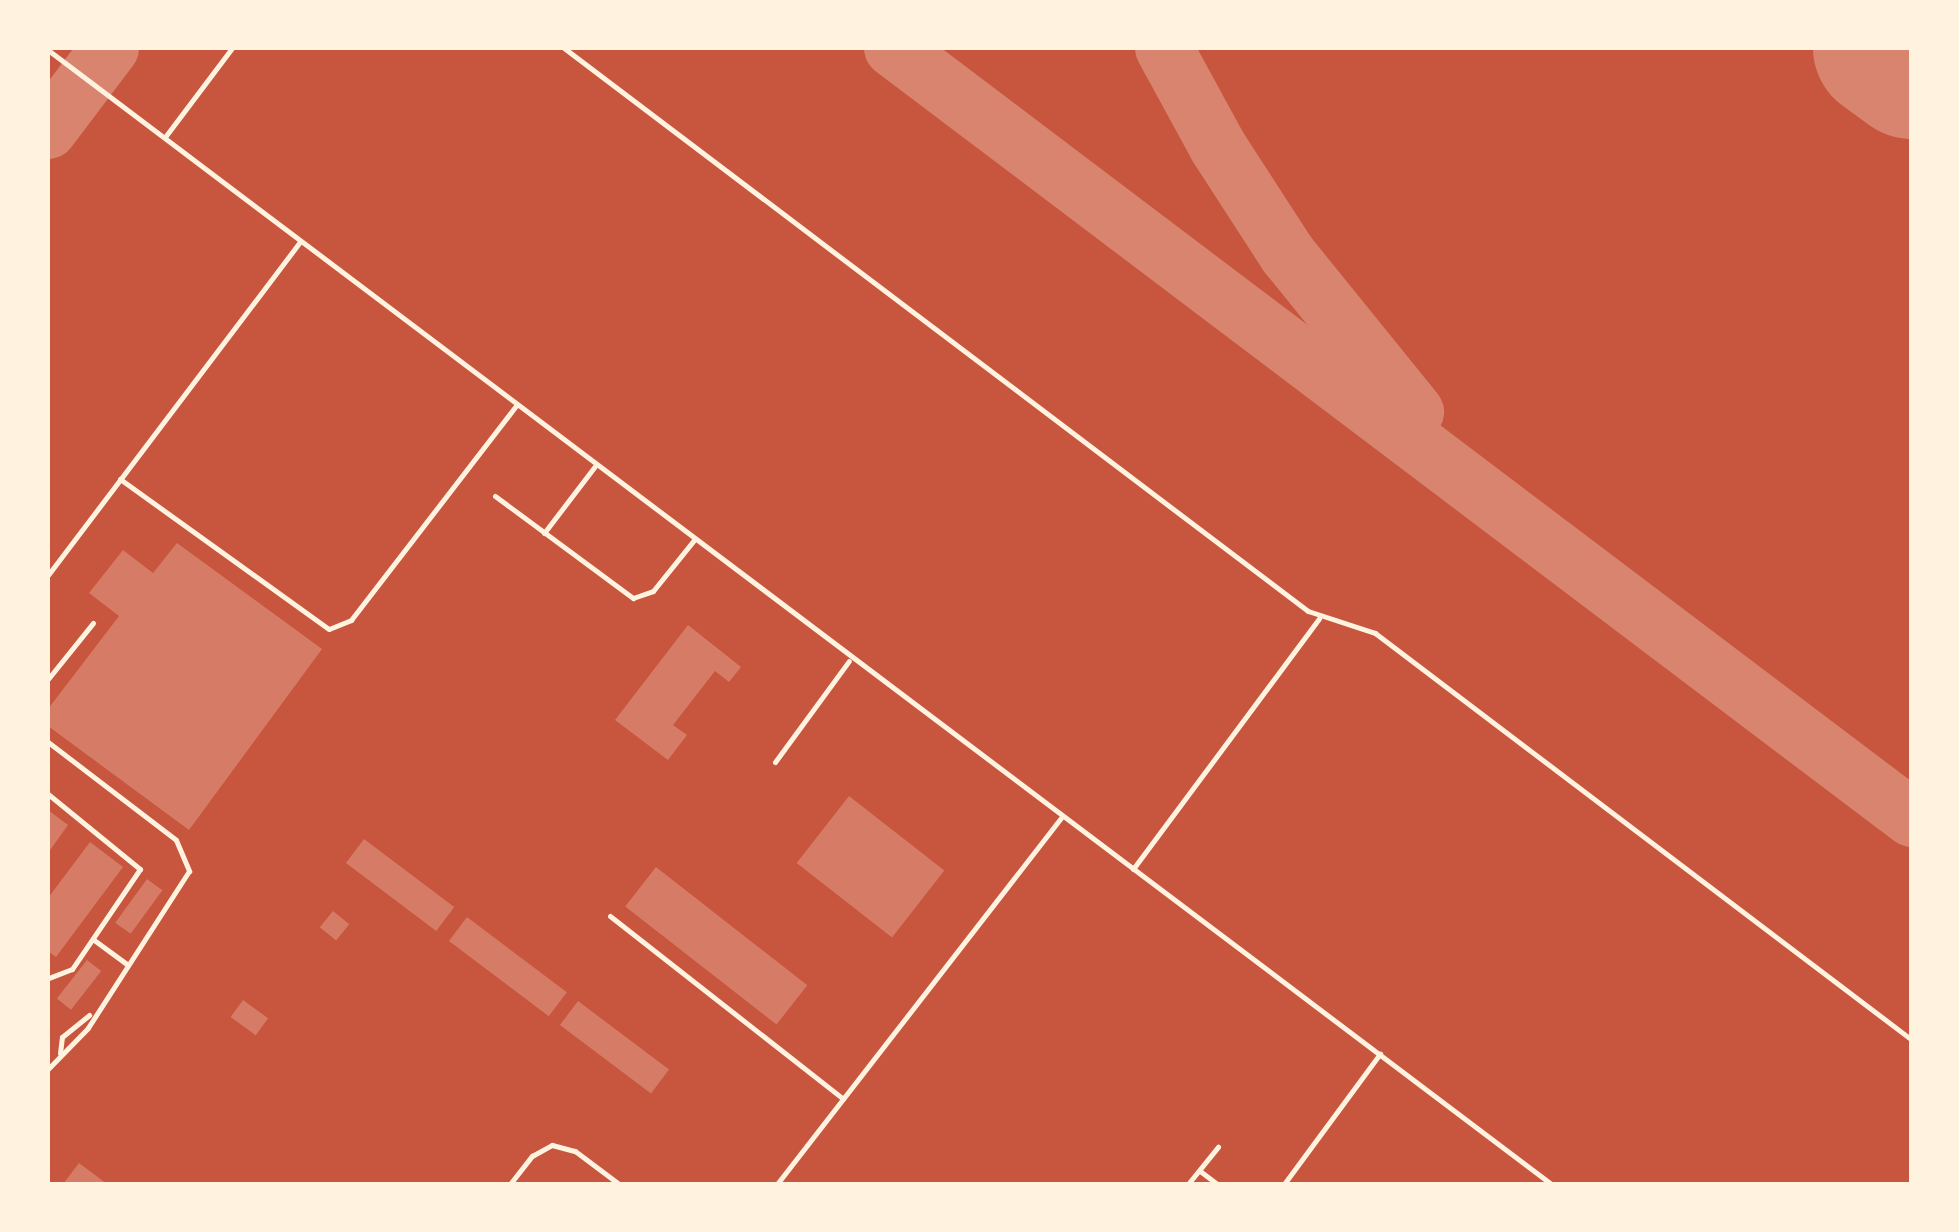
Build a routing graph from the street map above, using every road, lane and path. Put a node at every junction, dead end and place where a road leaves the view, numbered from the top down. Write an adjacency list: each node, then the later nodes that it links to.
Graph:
1 (232, 48): 4 (lane)
2 (564, 48): 13 (lane)
3 (48, 50): 4 (lane)
4 (164, 138): 5 (lane)
5 (300, 242): 6 (lane); 8 (lane)
6 (516, 406): 7 (lane); 8 (lane)
7 (595, 466): 10 (lane); 11 (lane)
8 (120, 479): 12 (lane)
9 (495, 496): 10 (lane)
10 (544, 533): 11 (lane)
11 (694, 540): 15 (lane)
12 (48, 576)
13 (1319, 619): 21 (lane); 27 (lane)
14 (93, 623): 16 (lane)
15 (849, 661): 18 (lane); 20 (lane)
16 (48, 680)
17 (48, 742): 24 (lane)
18 (775, 762)
19 (48, 794): 23 (lane)
20 (1062, 816): 21 (lane); 32 (lane)
21 (1133, 869): 29 (lane)
22 (610, 916): 32 (lane)
23 (94, 940): 24 (lane); 25 (lane)
24 (128, 965): 26 (lane)
25 (48, 978)
26 (90, 1015): 28 (lane); 28 (lane)
27 (1912, 1040)
28 (60, 1053): 30 (lane)
29 (1380, 1054): 40 (lane); 41 (lane)
30 (50, 1060): 31 (lane)
31 (48, 1069)
32 (843, 1099): 37 (lane)
33 (1218, 1147): 34 (lane)
34 (1199, 1171): 38 (lane); 39 (lane)
35 (510, 1184): 36 (lane)
36 (619, 1184)
37 (777, 1184)
38 (1188, 1184)
39 (1217, 1184)
40 (1284, 1184)
41 (1552, 1184)

